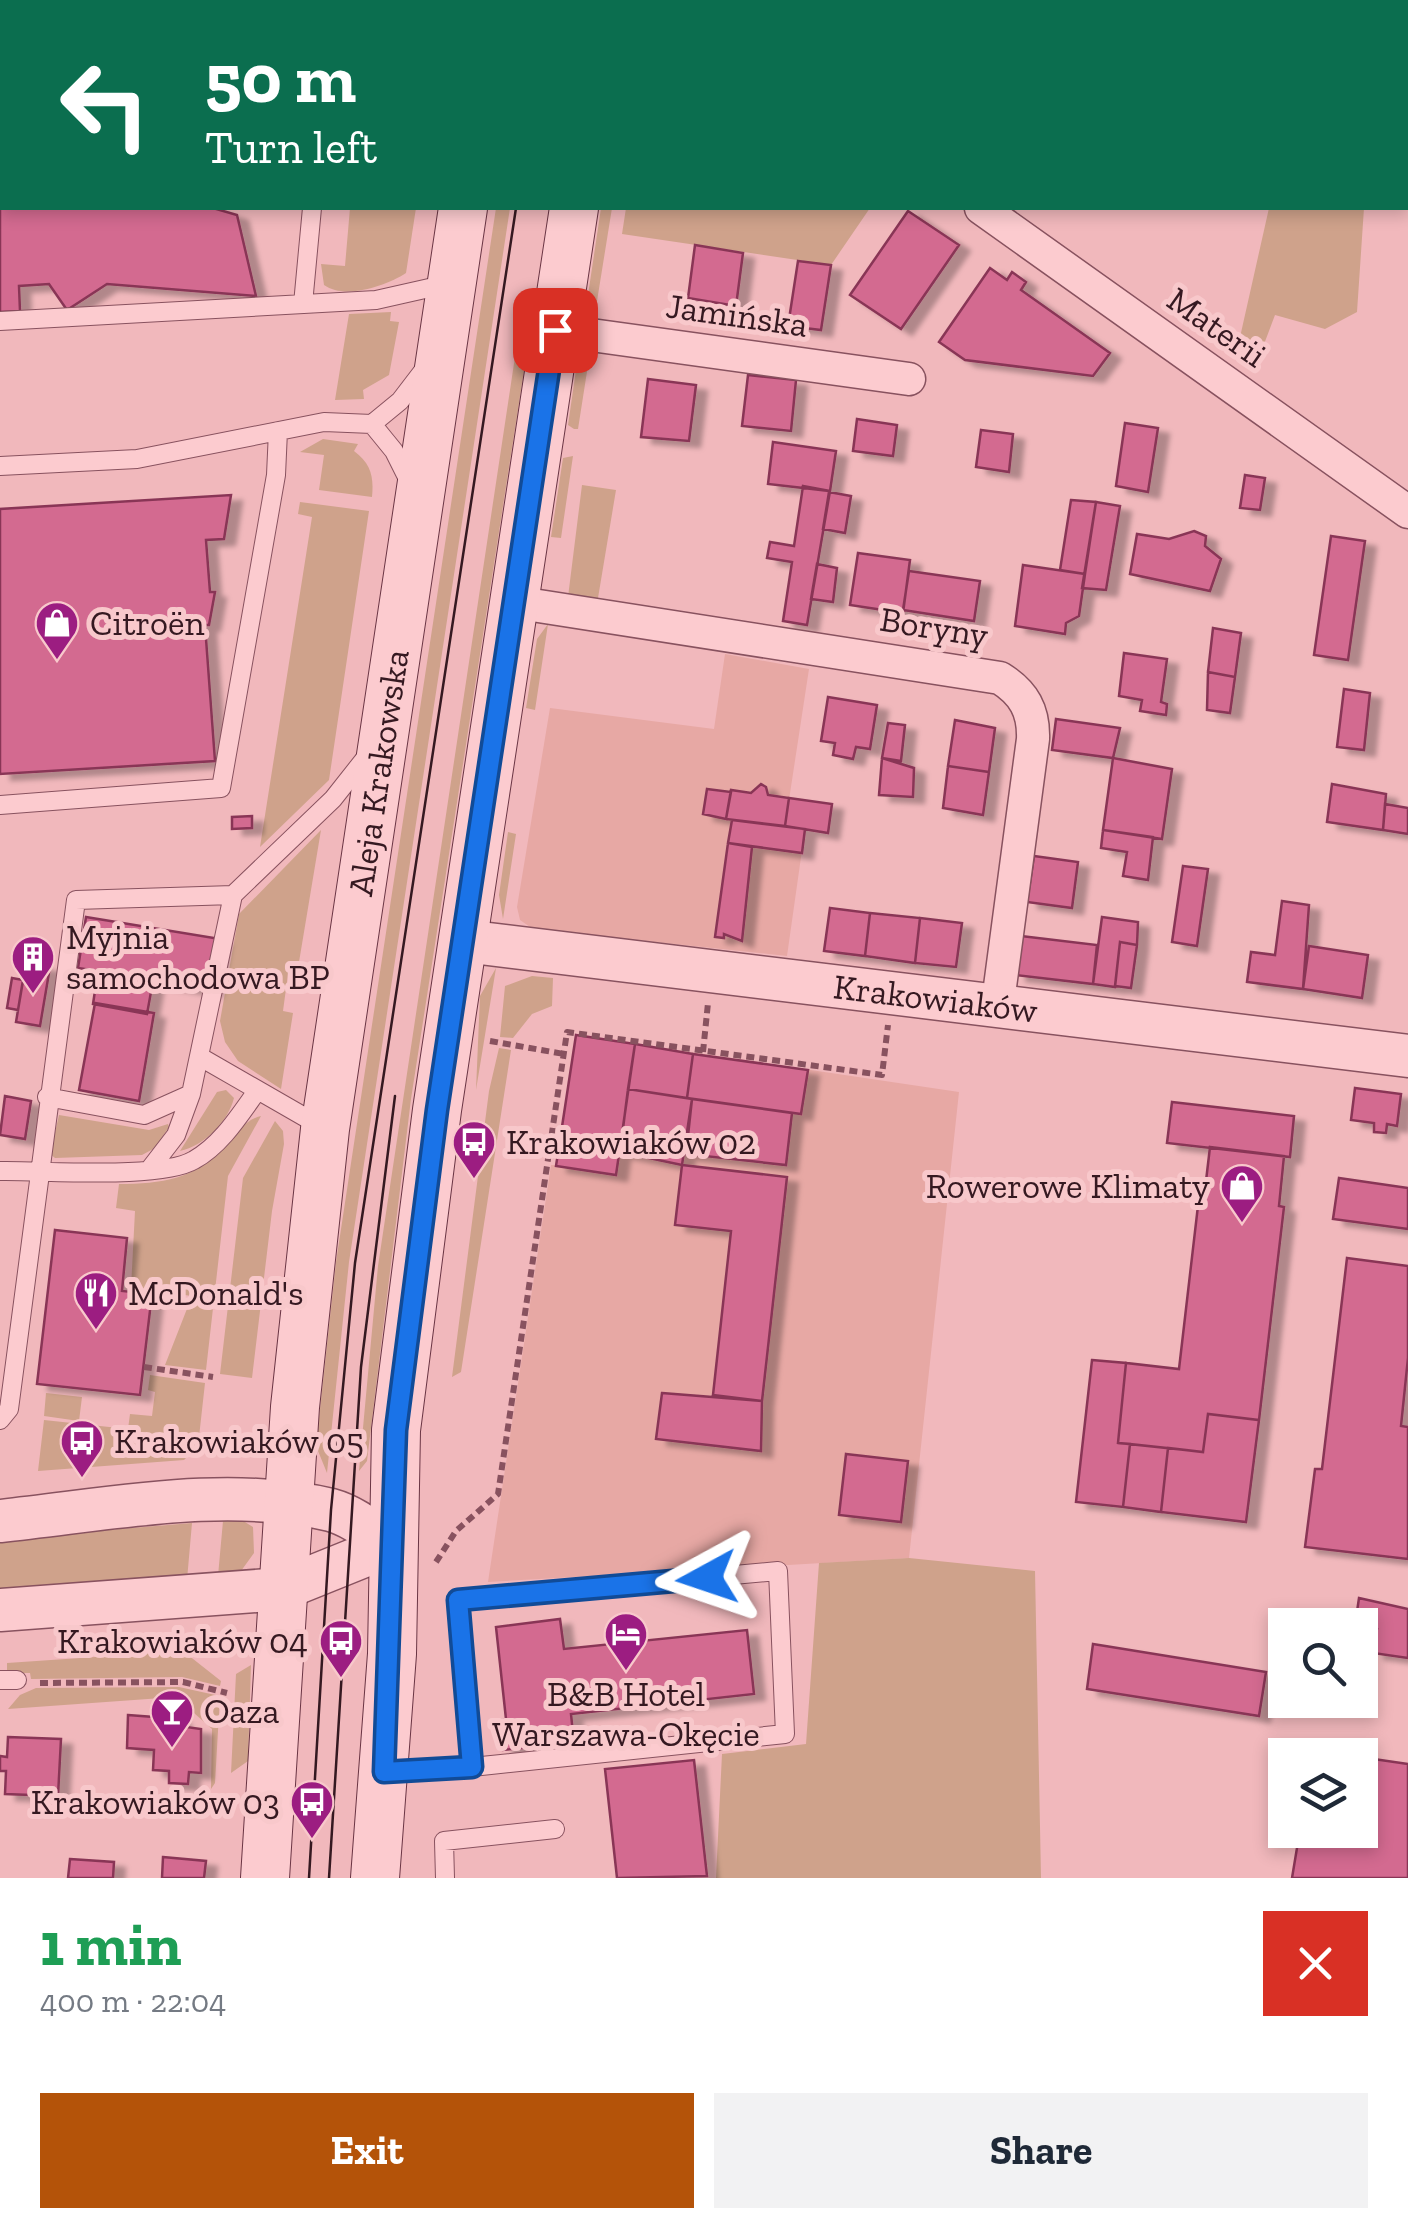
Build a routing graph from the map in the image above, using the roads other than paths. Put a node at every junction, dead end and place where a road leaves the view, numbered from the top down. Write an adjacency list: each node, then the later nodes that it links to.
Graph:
1 (312, 210): 6 (lane)
2 (463, 210): 5 (main road, Aleja Krakowska)
3 (574, 210): 8 (main road)
4 (984, 210): 15 (street, Materii)
5 (451, 282): 6 (lane); 9 (main road, Aleja Krakowska)
6 (303, 304): 7 (lane)
7 (0, 321)
8 (555, 330): 10 (street, Jamińska); 16 (main road)
9 (441, 348): 11 (lane); 14 (main road, Aleja Krakowska)
10 (909, 379)
11 (372, 424): 12 (lane); 14 (lane)
12 (278, 431): 13 (lane); 18 (lane)
13 (0, 466)
14 (419, 502): 17 (main road, Aleja Krakowska)
15 (1408, 512)
16 (513, 602): 20 (main road); 21 (street, Boryny)
17 (385, 733): 19 (lane); 27 (main road, Aleja Krakowska)
18 (0, 805)
19 (232, 894): 23 (lane); 26 (lane)
20 (464, 941): 21 (street, Krakowiaków); 34 (main road)
21 (996, 1009): 22 (street, Krakowiaków)
22 (1408, 1056)
23 (202, 1058): 24 (lane); 25 (lane)
24 (256, 1091): 27 (lane); 28 (lane)
25 (192, 1094): 26 (lane); 28 (lane)
26 (48, 1098): 30 (lane)
27 (325, 1129): 32 (main road, Aleja Krakowska)
28 (149, 1170): 30 (lane)
29 (0, 1171): 30 (lane)
30 (39, 1172): 31 (lane)
31 (0, 1420)
32 (288, 1503): 33 (street); 34 (street); 35 (main road, Aleja Krakowska)
33 (0, 1521)
34 (391, 1545): 35 (street); 38 (main road)
35 (282, 1589): 36 (street); 40 (main road, Aleja Krakowska)
36 (0, 1610)
37 (472, 1767): 37 (lane); 38 (lane)
38 (384, 1772): 41 (main road)
39 (555, 1829): 42 (lane)
40 (265, 1878)
41 (375, 1878)
42 (445, 1878)

